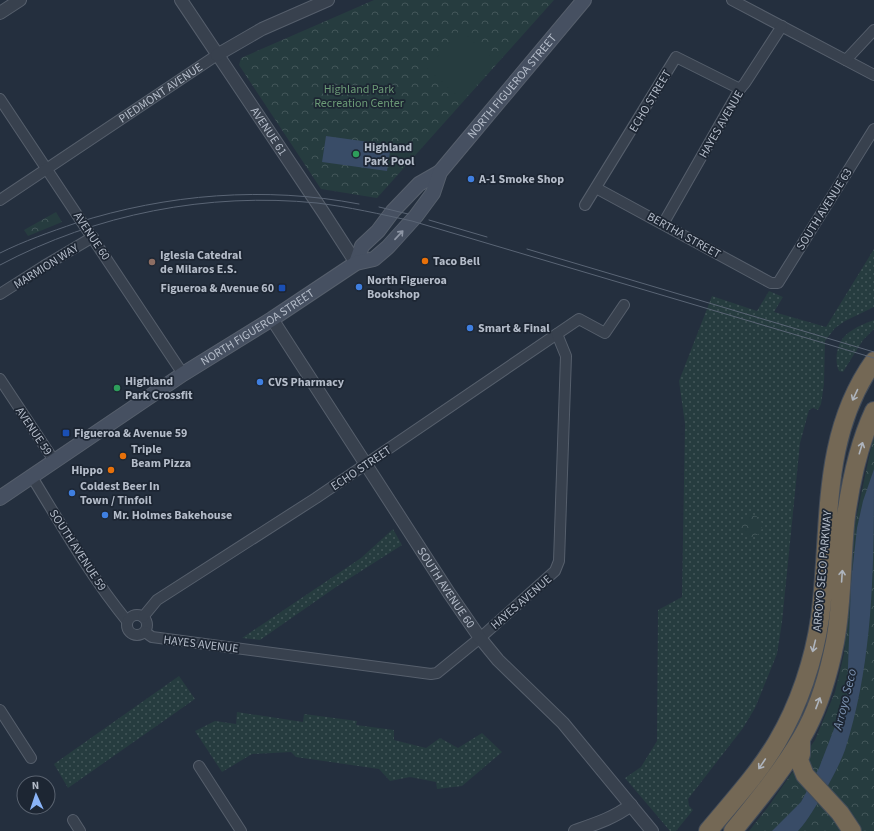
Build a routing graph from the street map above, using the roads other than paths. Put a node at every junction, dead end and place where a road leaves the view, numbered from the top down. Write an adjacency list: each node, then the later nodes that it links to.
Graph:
1 (20, 0): 6 (street)
2 (181, 0): 9 (street, AVENUE 61)
3 (328, 0): 9 (street, PIEDMONT AVENUE)
4 (584, 0): 16 (main road, NORTH FIGUEROA STREET)
5 (732, 0): 7 (street)
6 (0, 13)
7 (782, 26): 10 (street); 12 (street, HAYES AVENUE)
8 (874, 30): 10 (street)
9 (217, 56): 15 (street, PIEDMONT AVENUE); 22 (street, AVENUE 61)
10 (846, 60): 11 (street)
11 (874, 75)
12 (740, 89): 17 (street, ECHO STREET); 20 (street, HAYES AVENUE)
13 (0, 99): 15 (street, AVENUE 60)
14 (874, 129): 23 (street, SOUTH AVENUE 63)
15 (47, 169): 18 (street, PIEDMONT AVENUE); 21 (street, AVENUE 60)
16 (440, 172): 22 (main road, NORTH FIGUEROA STREET); 22 (main road, NORTH FIGUEROA STREET, one-way to 16)
17 (596, 188): 19 (street, ECHO STREET); 20 (street, BERTHA STREET)
18 (0, 200)
19 (585, 205)
20 (663, 224): 23 (street, BERTHA STREET)
21 (93, 237): 24 (street, MARMION WAY); 29 (street, AVENUE 60)
22 (356, 263): 26 (main road, NORTH FIGUEROA STREET)
23 (771, 283)
24 (0, 294)
25 (624, 305): 27 (street, ECHO STREET)
26 (272, 319): 29 (main road, NORTH FIGUEROA STREET); 33 (street, SOUTH AVENUE 60)
27 (557, 334): 33 (street, ECHO STREET); 39 (street, HAYES AVENUE)
28 (874, 361): 53 (highway, ARROYO SECO PARKWAY, one-way to 53)
29 (183, 374): 32 (main road, NORTH FIGUEROA STREET)
30 (0, 379): 32 (street, AVENUE 59)
31 (874, 411): 41 (highway, ARROYO SECO PARKWAY, one-way to 31)
32 (55, 462): 34 (main road, NORTH FIGUEROA STREET)
33 (366, 464): 36 (street, ECHO STREET); 39 (street, SOUTH AVENUE 60)
34 (32, 477): 35 (main road, NORTH FIGUEROA STREET); 37 (street, SOUTH AVENUE 59)
35 (0, 498)
36 (143, 617): 37 (street); 38 (street)
37 (127, 622): 38 (street)
38 (145, 632): 39 (street, HAYES AVENUE)
39 (480, 638): 46 (street, SOUTH AVENUE 60)
40 (0, 710): 42 (street)
41 (801, 738): 44 (highway); 45 (highway, ARROYO SECO PARKWAY)
42 (31, 758)
43 (199, 766): 51 (street)
44 (805, 775): 45 (highway); 48 (highway)
45 (758, 800): 54 (highway, ARROYO SECO PARKWAY)
46 (631, 805): 49 (street, SOUTH AVENUE 60); 52 (street)
47 (73, 820): 50 (street)
48 (846, 822)
49 (650, 828)
50 (80, 831)
51 (242, 831)
52 (575, 831)
53 (708, 831)
54 (733, 831)

